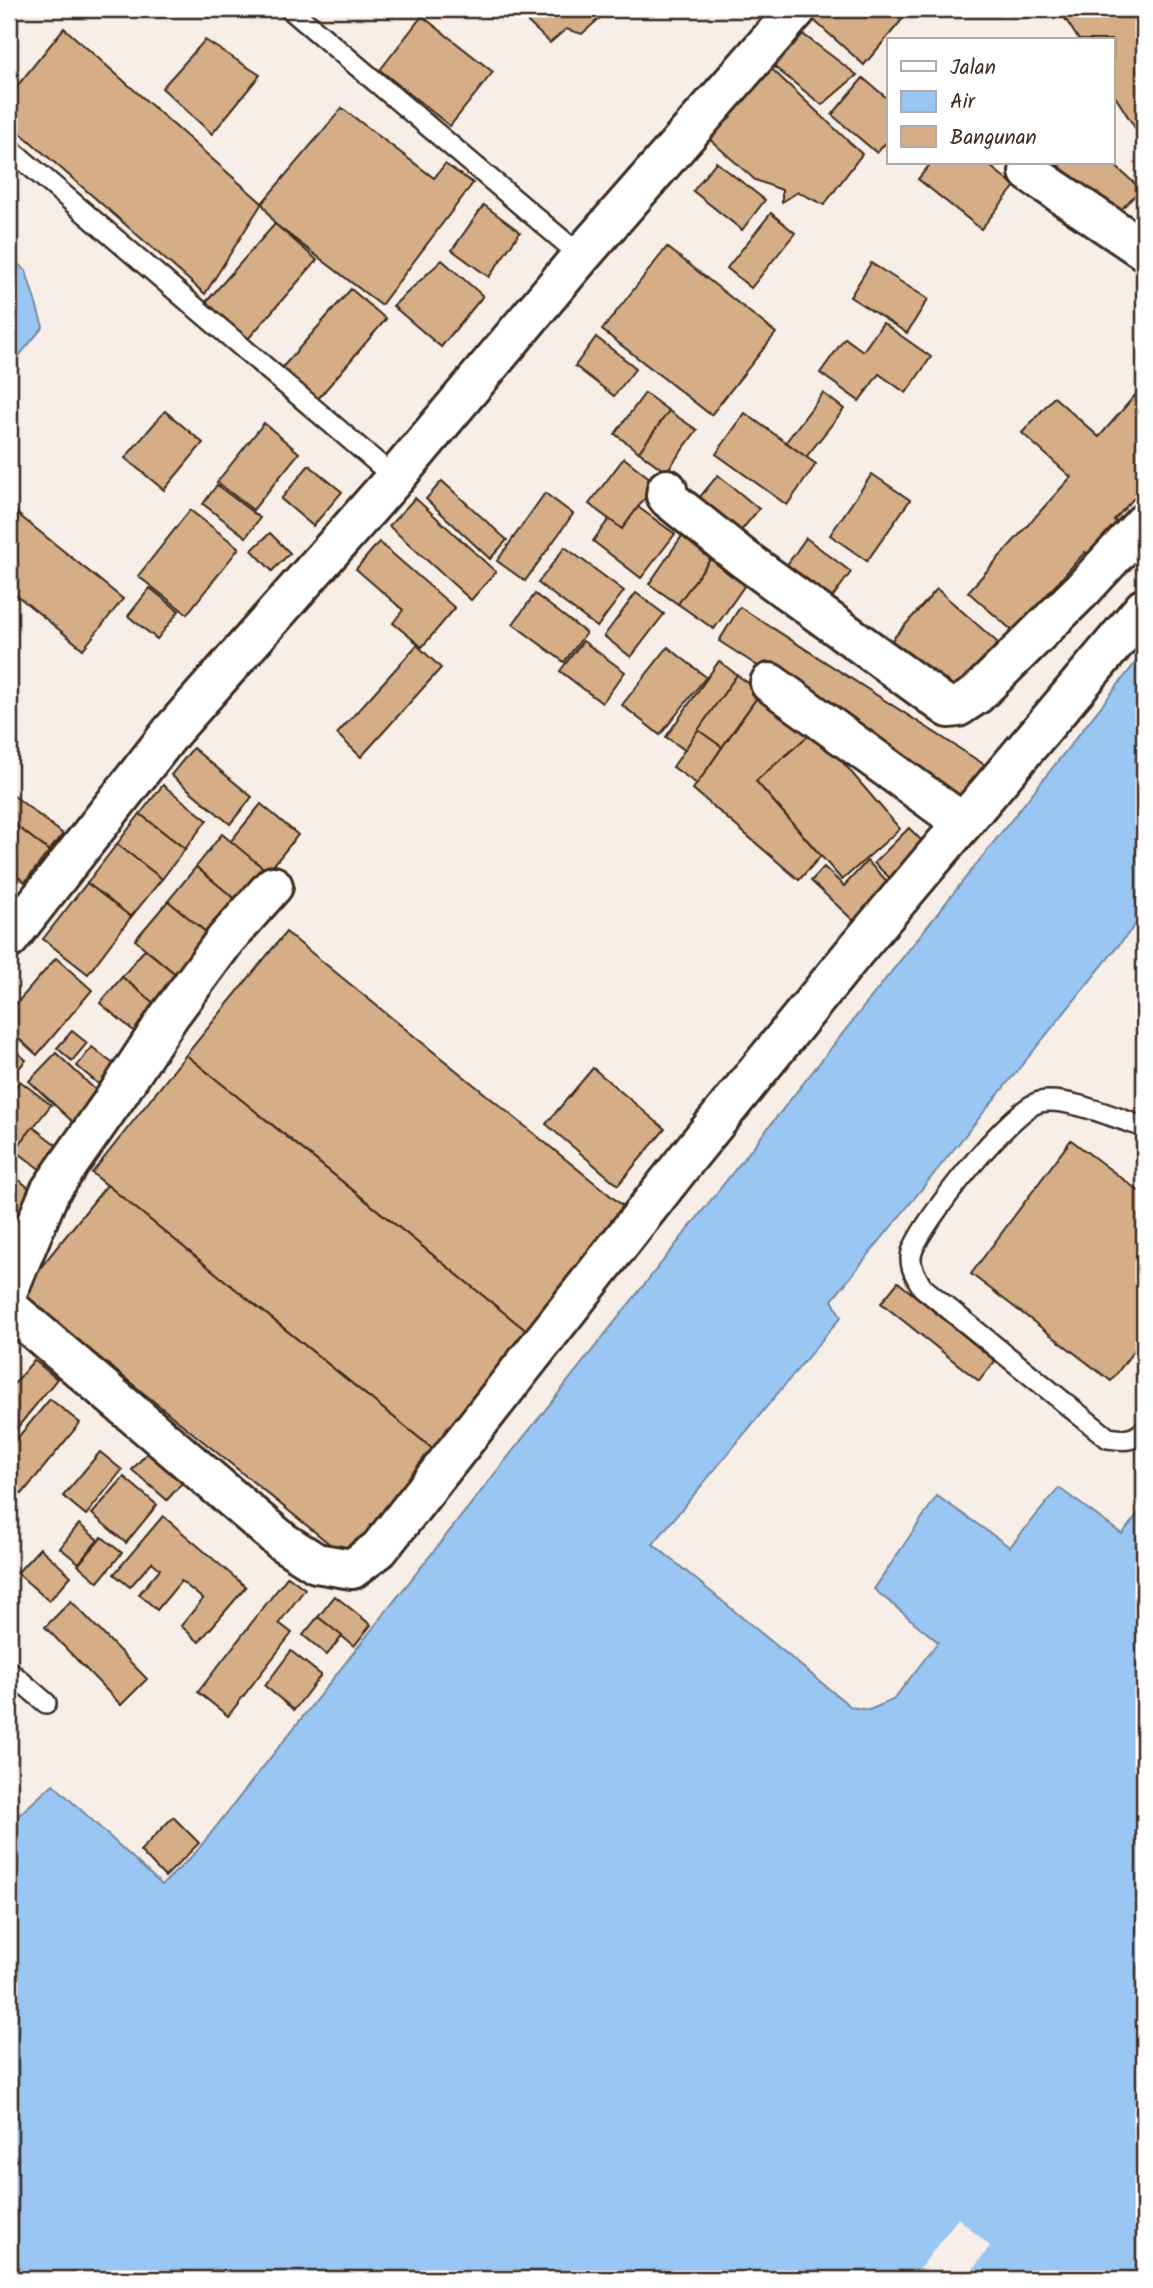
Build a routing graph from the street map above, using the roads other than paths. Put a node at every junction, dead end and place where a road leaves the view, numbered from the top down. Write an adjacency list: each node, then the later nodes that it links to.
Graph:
1 (290, 9): 6 (lane)
2 (797, 9): 6 (street)
3 (9, 148): 7 (lane)
4 (1029, 172): 5 (street)
5 (1144, 250)
6 (581, 256): 7 (street)
7 (395, 478): 14 (street)
8 (667, 489): 9 (street)
9 (1144, 523)
10 (1144, 608): 12 (street)
11 (770, 683): 12 (street)
12 (963, 823): 17 (street)
13 (273, 886): 16 (street)
14 (9, 939)
15 (1144, 1127): 18 (lane)
16 (9, 1288)
17 (9, 1308)
18 (1144, 1431)
19 (9, 1671): 20 (lane)
20 (46, 1703)

